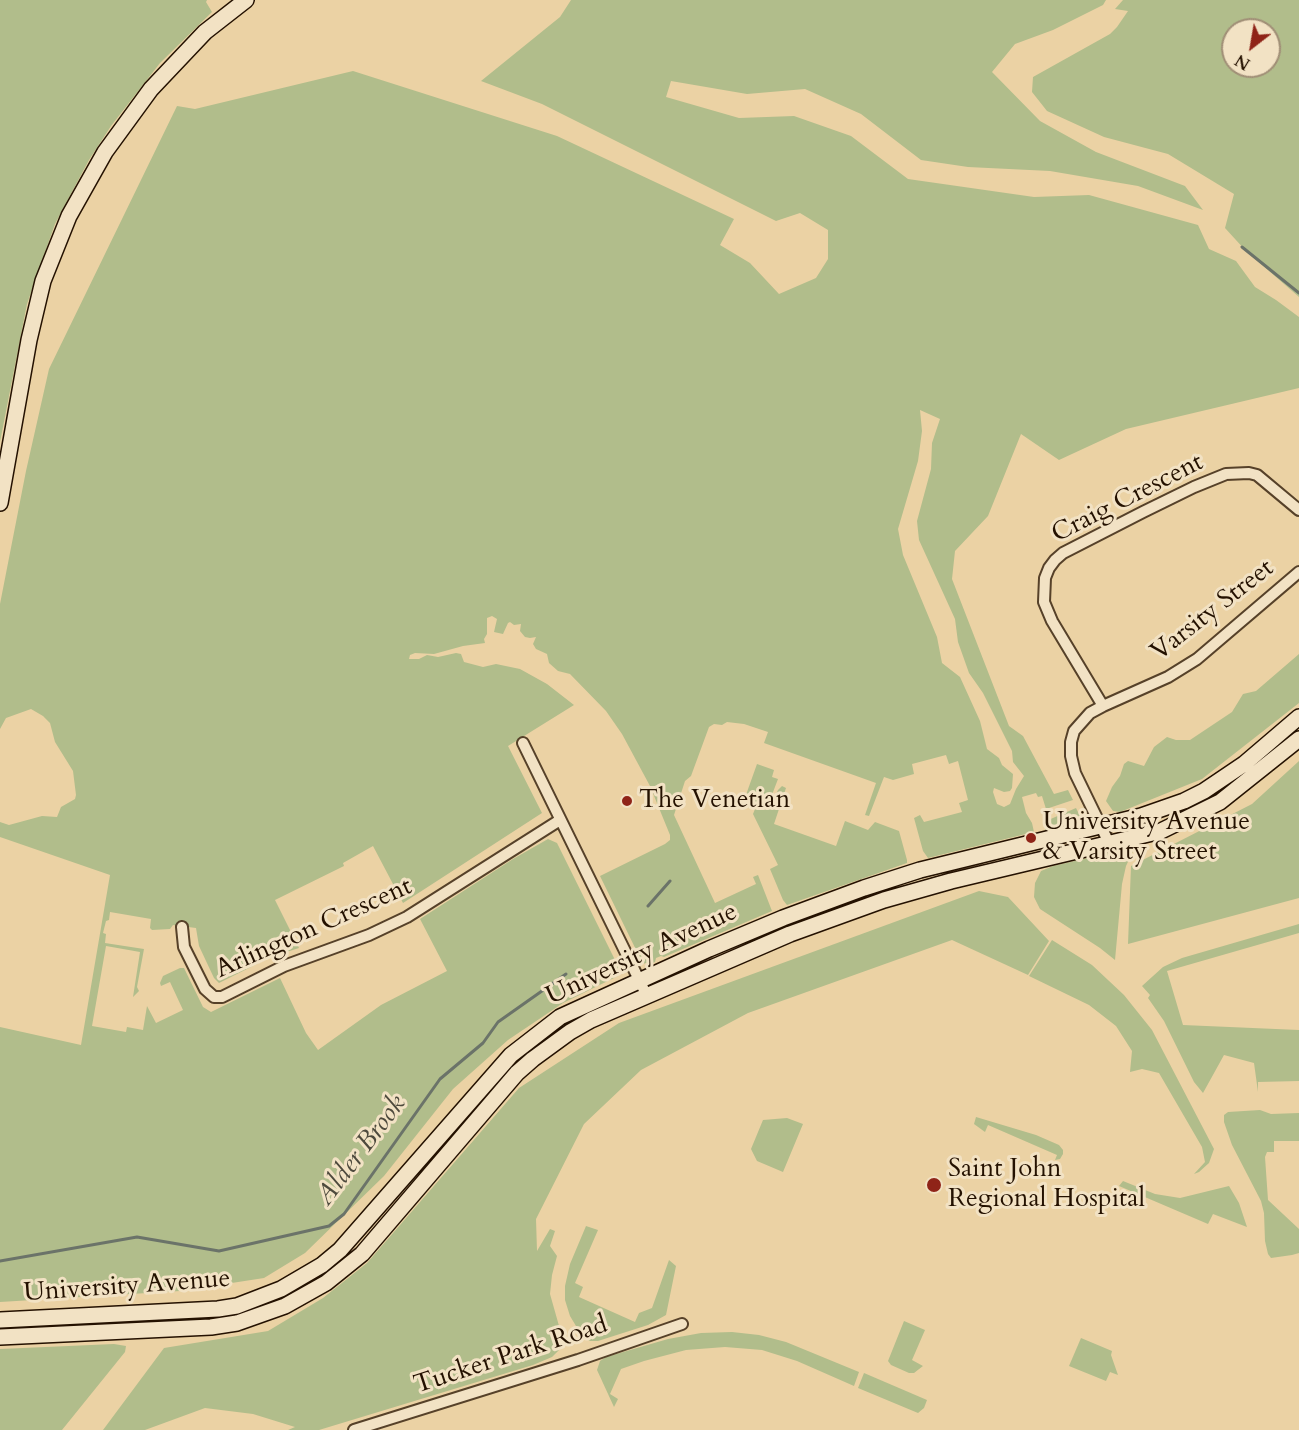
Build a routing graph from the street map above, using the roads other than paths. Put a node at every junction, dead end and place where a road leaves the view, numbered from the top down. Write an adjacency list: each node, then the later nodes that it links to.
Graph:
1 (246, 0): 2 (main road)
2 (0, 503)
3 (1299, 510): 5 (street, Craig Crescent)
4 (1299, 572): 5 (street, Varsity Street)
5 (1102, 706): 10 (street, Varsity Street)
6 (1299, 717): 10 (main road, University Avenue)
7 (1299, 739): 11 (main road, University Avenue)
8 (523, 743): 9 (street)
9 (560, 820): 12 (street, Arlington Crescent); 13 (street)
10 (1100, 826): 11 (street, Varsity Street); 13 (main road, University Avenue)
11 (1109, 843): 14 (main road, University Avenue)
12 (182, 927)
13 (639, 980): 14 (street); 15 (main road, University Avenue)
14 (647, 996): 17 (main road, University Avenue)
15 (0, 1320)
16 (682, 1324): 18 (street, Tucker Park Road)
17 (0, 1337)
18 (354, 1430)

